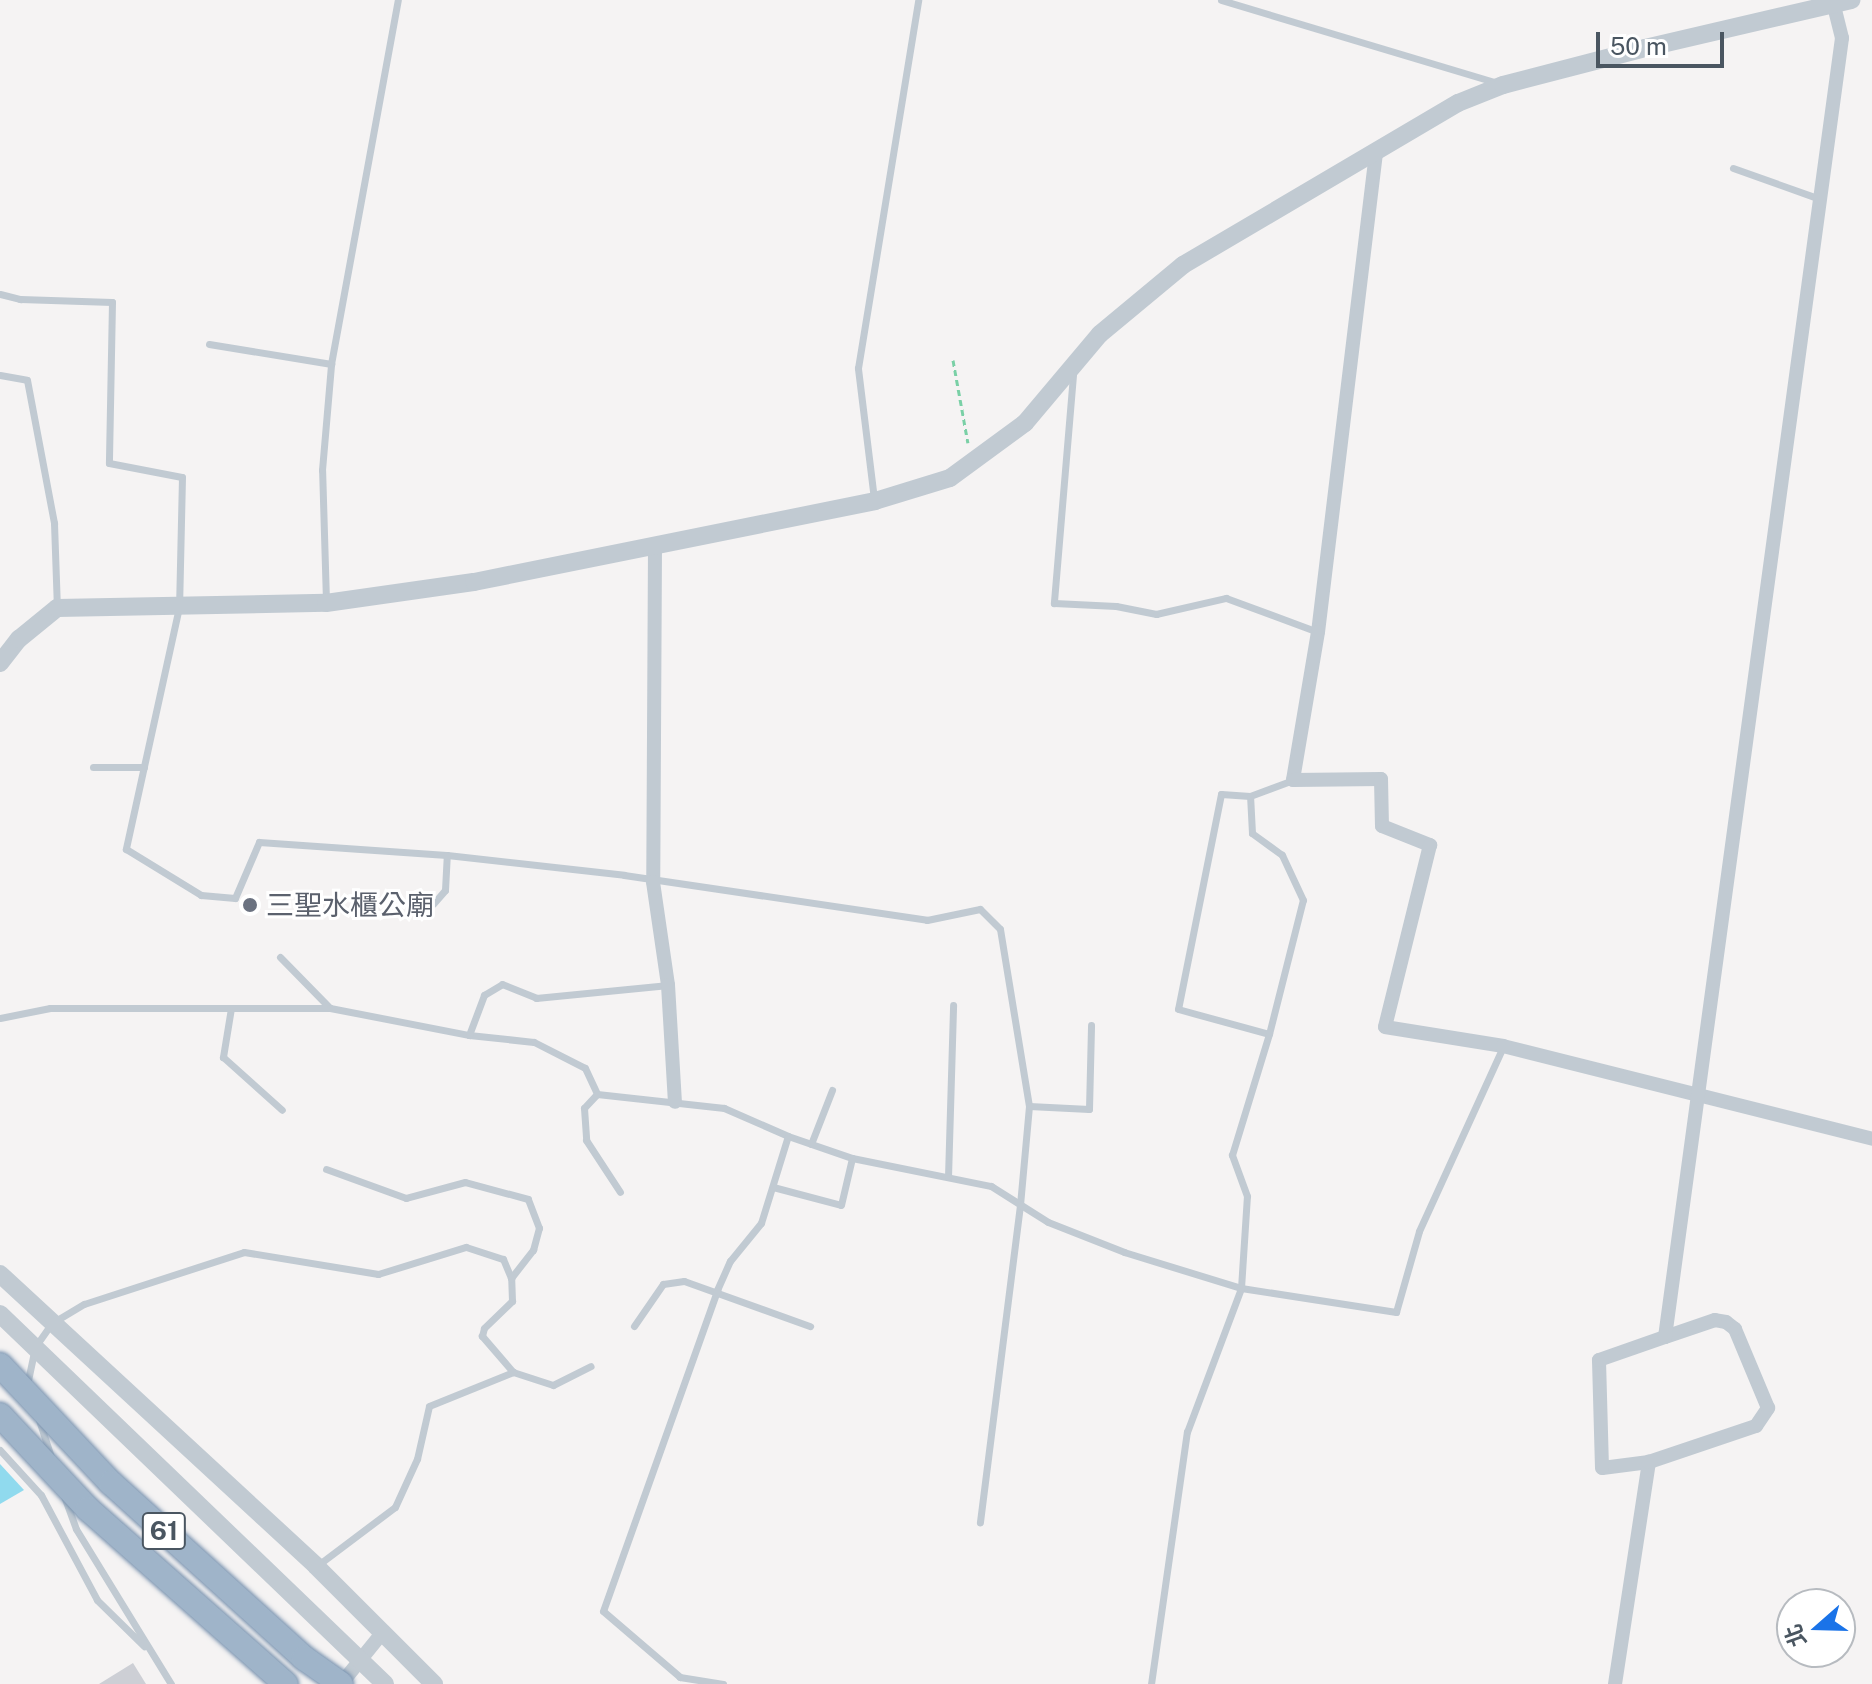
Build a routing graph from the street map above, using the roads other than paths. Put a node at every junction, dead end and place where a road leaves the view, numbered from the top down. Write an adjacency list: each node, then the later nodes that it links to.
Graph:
1 (398, 0): 11 (lane)
2 (918, 0): 14 (lane)
3 (1221, 0): 5 (lane)
4 (1842, 3): 5 (street); 8 (street)
5 (1503, 85): 6 (street)
6 (1376, 153): 12 (street); 19 (street)
7 (1733, 168): 8 (lane)
8 (1820, 199): 40 (street)
9 (0, 294): 17 (lane)
10 (209, 344): 11 (lane)
11 (331, 364): 16 (lane)
12 (1074, 365): 14 (street); 19 (lane)
13 (0, 375): 18 (lane)
14 (875, 501): 15 (street)
15 (655, 546): 16 (street); 26 (street)
16 (326, 603): 17 (street)
17 (179, 607): 18 (street); 22 (lane)
18 (57, 608): 20 (street)
19 (1318, 632): 23 (street)
20 (0, 663)
21 (93, 767): 22 (lane)
22 (144, 767): 25 (lane)
23 (1293, 780): 24 (lane); 37 (street)
24 (1250, 796): 35 (lane); 35 (lane)
25 (447, 855): 26 (lane); 27 (lane)
26 (653, 882): 29 (street); 42 (lane)
27 (433, 904)
28 (280, 957): 32 (lane)
29 (668, 985): 36 (lane); 41 (street)
30 (953, 1005): 49 (lane)
31 (231, 1008): 32 (lane); 33 (lane); 43 (lane)
32 (330, 1008): 36 (lane)
33 (0, 1018)
34 (1091, 1025): 42 (lane)
35 (1269, 1034): 55 (lane)
36 (469, 1035): 39 (lane)
37 (1503, 1046): 40 (street); 55 (lane)
38 (832, 1090): 46 (lane)
39 (597, 1094): 41 (lane); 51 (lane)
40 (1697, 1094): 45 (street); 61 (street)
41 (675, 1102): 44 (lane)
42 (1029, 1106): 52 (lane)
43 (282, 1110)
44 (788, 1136): 46 (lane); 50 (lane)
45 (1872, 1139)
46 (811, 1144): 47 (lane)
47 (852, 1158): 49 (lane); 50 (lane)
48 (326, 1169): 54 (lane)
49 (948, 1177): 52 (lane)
50 (773, 1187): 56 (lane)
51 (620, 1192)
52 (1020, 1205): 55 (lane); 69 (lane)
53 (0, 1274): 58 (street)
54 (511, 1278): 58 (lane); 65 (lane)
55 (1241, 1288): 80 (lane)
56 (717, 1290): 59 (lane); 60 (lane); 79 (lane)
57 (0, 1314): 62 (street)
58 (52, 1323): 62 (lane); 70 (street)
59 (634, 1326)
60 (810, 1326)
61 (1665, 1337): 68 (street); 68 (street)
62 (35, 1347): 72 (lane); 73 (street)
63 (0, 1365): 76 (highway, 61, bridge)
64 (591, 1366): 65 (lane)
65 (513, 1372): 70 (lane)
66 (0, 1415): 75 (highway, 61, bridge)
67 (0, 1450): 72 (lane)
68 (1649, 1462): 81 (street)
69 (980, 1522)
70 (316, 1566): 71 (street)
71 (383, 1632): 73 (street); 78 (street)
72 (151, 1653): 74 (lane)
73 (359, 1660): 76 (street); 77 (street)
74 (171, 1684)
75 (286, 1684)
76 (341, 1684)
77 (385, 1684)
78 (434, 1684)
79 (723, 1684)
80 (1151, 1684)
81 (1615, 1684)

